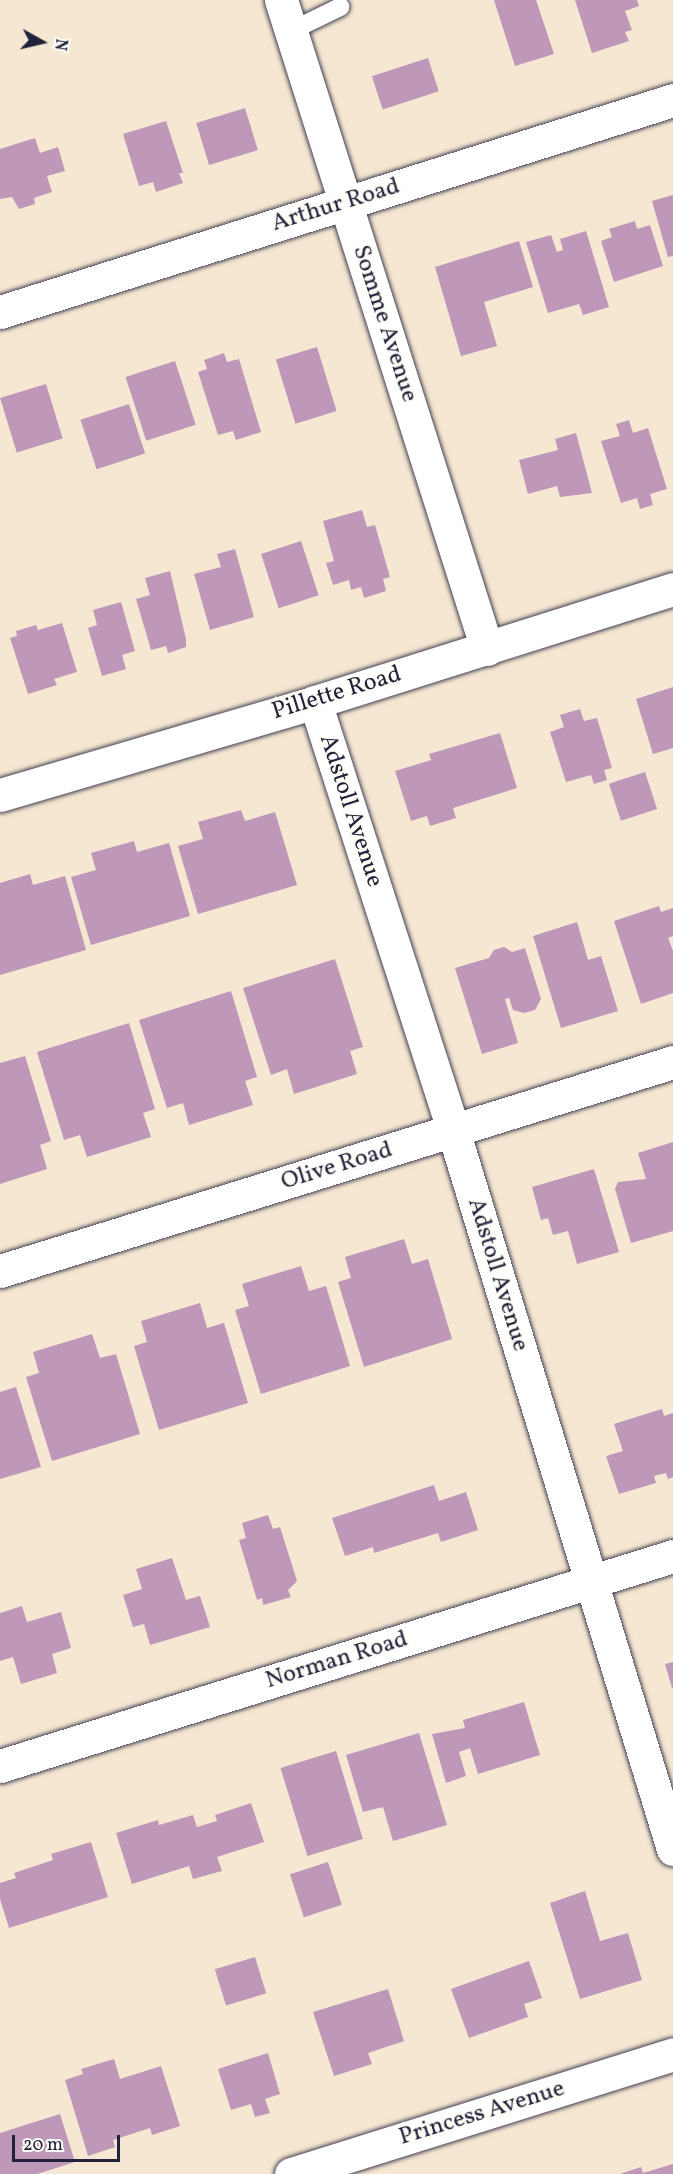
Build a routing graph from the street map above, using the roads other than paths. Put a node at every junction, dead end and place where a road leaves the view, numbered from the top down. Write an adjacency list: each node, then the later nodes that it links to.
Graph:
1 (281, 0): 3 (street, Somme Avenue)
2 (340, 7): 3 (lane)
3 (291, 31): 5 (street, Somme Avenue)
4 (673, 100): 5 (street, Arthur Road)
5 (345, 203): 6 (street, Arthur Road); 8 (street, Somme Avenue)
6 (0, 312)
7 (673, 589): 8 (street, Pillette Road)
8 (487, 649): 9 (street, Pillette Road)
9 (315, 702): 10 (street, Pillette Road); 12 (street, Adstoll Avenue)
10 (0, 795)
11 (673, 1062): 12 (street, Olive Road)
12 (453, 1130): 13 (street, Olive Road); 15 (street, Adstoll Avenue)
13 (0, 1271)
14 (673, 1556): 15 (street, Norman Road)
15 (590, 1582): 16 (street, Norman Road); 17 (street, Adstoll Avenue)
16 (0, 1766)
17 (673, 1849)
18 (673, 2054): 19 (street, Princess Avenue)
19 (291, 2174)

